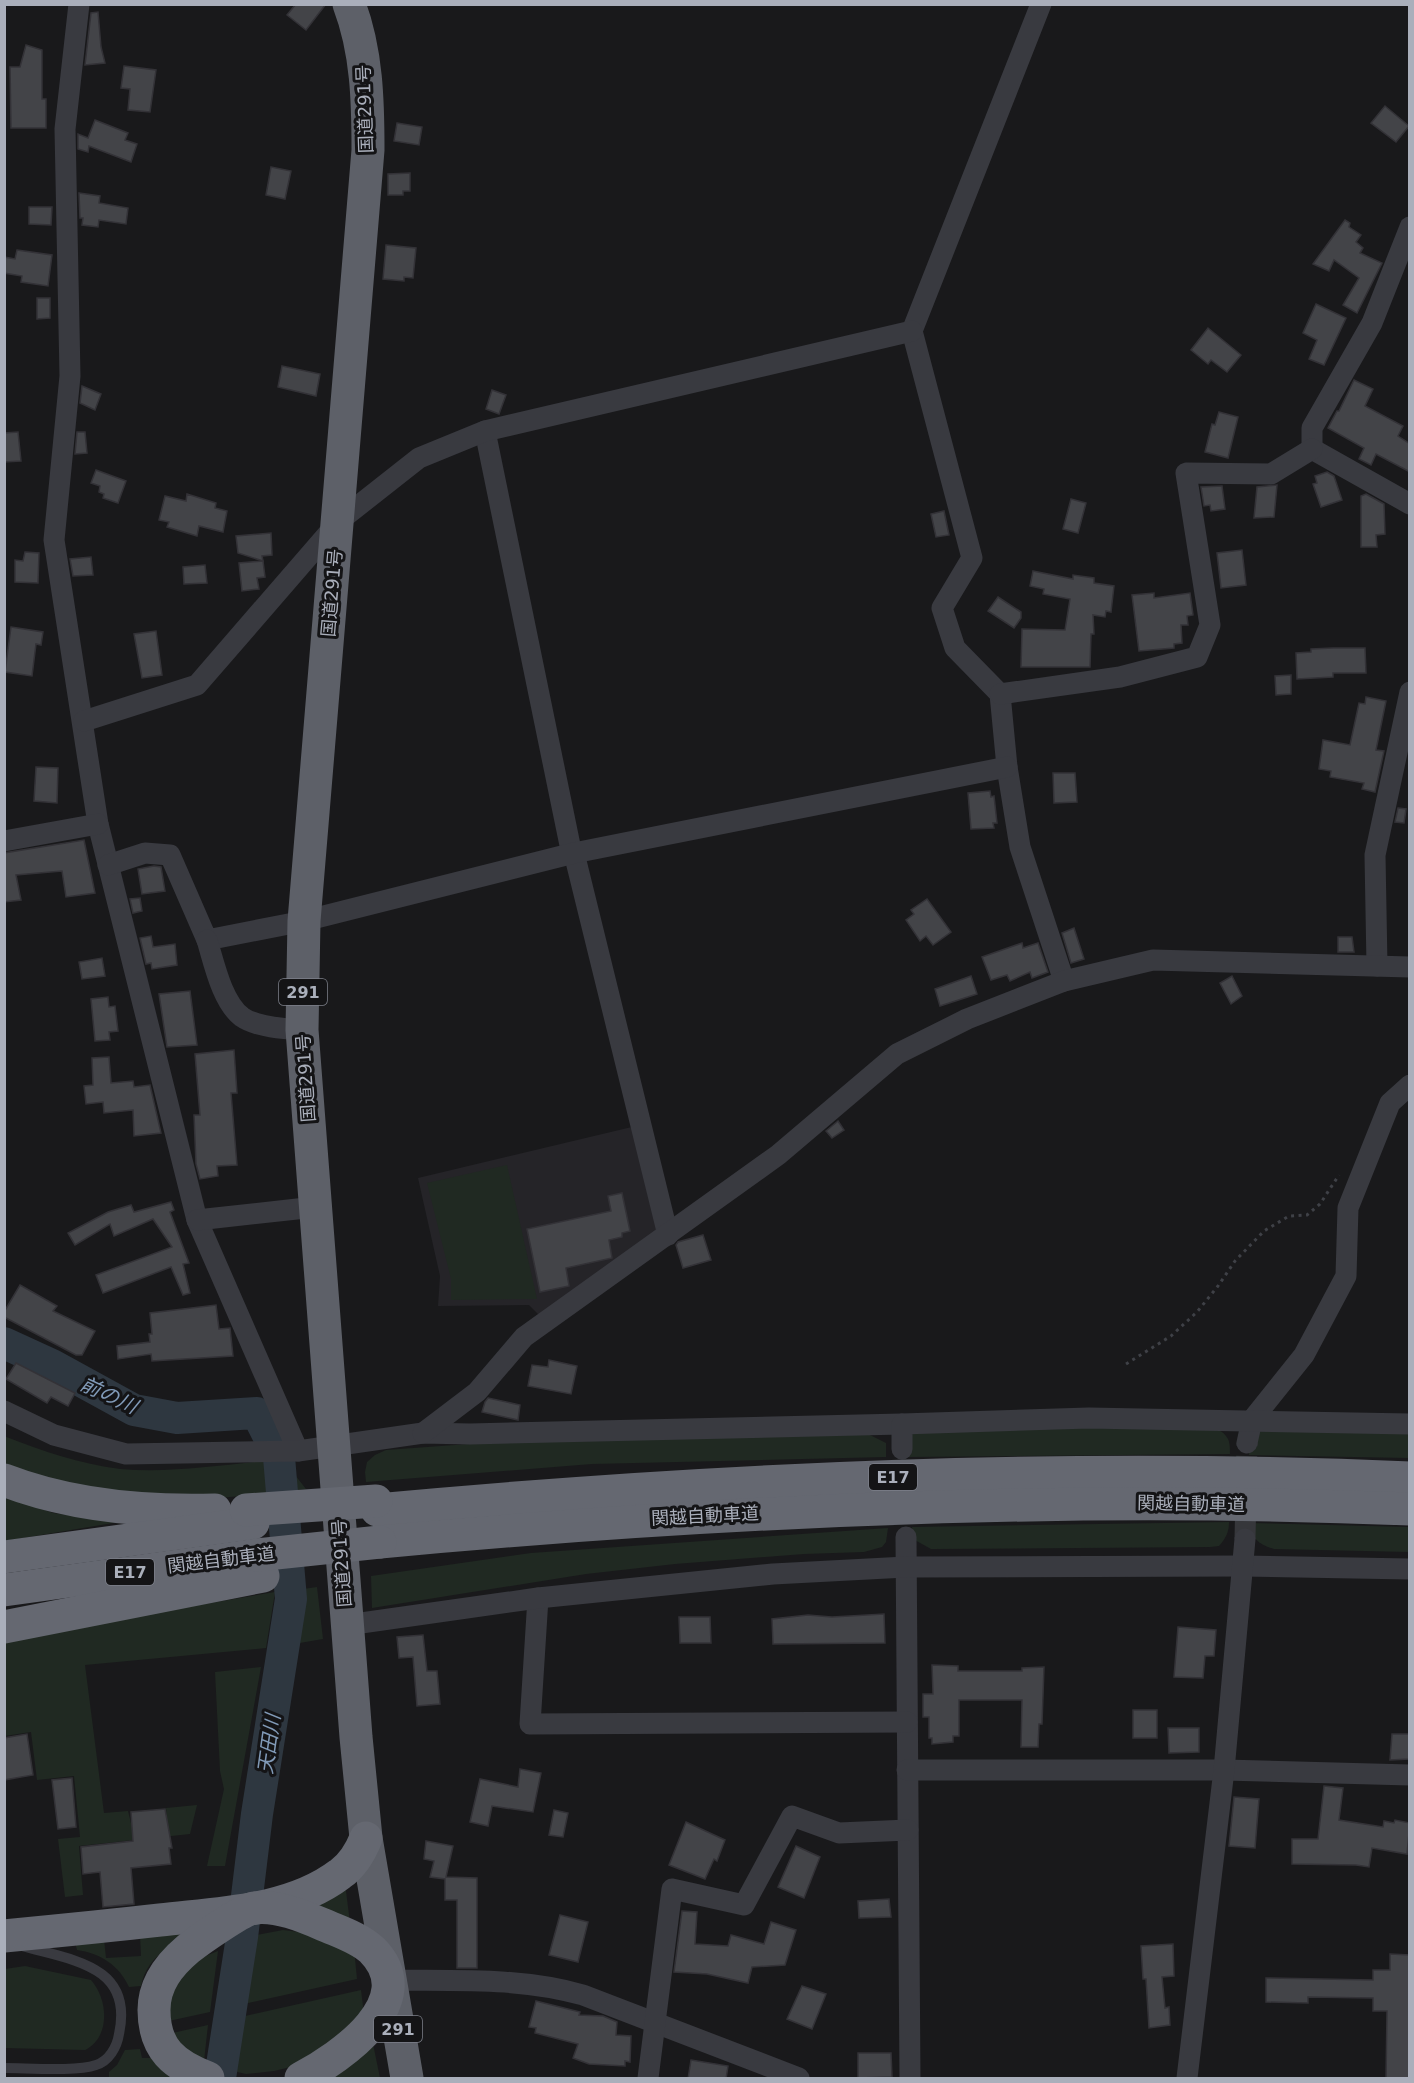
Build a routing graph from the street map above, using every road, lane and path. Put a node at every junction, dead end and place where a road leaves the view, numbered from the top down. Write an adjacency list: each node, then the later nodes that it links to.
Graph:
1 (79, 4): 12 (street)
2 (349, 4): 9 (highway, 国道291号 / 291)
3 (1041, 4): 5 (street)
4 (1410, 227): 7 (street)
5 (912, 331): 6 (street); 11 (street)
6 (486, 431): 9 (street); 16 (street)
7 (1312, 449): 8 (street); 11 (street)
8 (1410, 504)
9 (339, 521): 12 (street); 18 (highway, 国道291号 / 291)
10 (1410, 692): 20 (street)
11 (1000, 694): 13 (street)
12 (84, 721): 14 (street)
13 (1007, 767): 16 (street); 22 (street)
14 (99, 824): 15 (street); 17 (street)
15 (4, 841)
16 (573, 854): 18 (street); 28 (street)
17 (108, 865): 19 (street); 27 (street)
18 (304, 921): 19 (street); 23 (highway, 国道291号 / 291)
19 (207, 940): 23 (street)
20 (1377, 966): 21 (street); 22 (street)
21 (1410, 967)
22 (1064, 981): 28 (street)
23 (302, 1030): 26 (highway, 国道291号 / 291)
24 (1410, 1085): 31 (street)
25 (1341, 1173): 29 (path)
26 (315, 1207): 27 (street); 36 (highway, 国道291号 / 291)
27 (197, 1220): 38 (street)
28 (668, 1235): 34 (street)
29 (1126, 1364)
30 (4, 1411): 38 (street)
31 (1252, 1420): 32 (street); 33 (street); 35 (street)
32 (902, 1424): 34 (street); 37 (street)
33 (1410, 1424)
34 (423, 1433): 36 (street)
35 (1247, 1443)
36 (333, 1445): 38 (street); 53 (highway, 国道291号 / 291)
37 (902, 1449)
38 (298, 1451)
39 (1410, 1478): 43 (highway, 関越自動車道 / E17)
40 (4, 1480): 42 (highway)
41 (1410, 1509): 43 (highway, 関越自動車道 / E17)
42 (250, 1516): 43 (highway, 関越自動車道); 46 (highway, 関越自動車道 / E17)
43 (379, 1527): 47 (highway, 関越自動車道, bridge)
44 (906, 1537): 49 (street)
45 (1245, 1539): 48 (street)
46 (4, 1557)
47 (260, 1565): 51 (highway, 関越自動車道 / E17); 54 (highway)
48 (1243, 1566): 49 (street); 50 (street); 57 (street)
49 (906, 1567): 52 (street); 55 (street)
50 (1410, 1569)
51 (4, 1590)
52 (538, 1598): 53 (street); 55 (street)
53 (346, 1625): 60 (highway, 国道291号 / 291)
54 (4, 1627)
55 (907, 1722): 56 (street)
56 (908, 1770): 57 (street); 59 (street)
57 (1224, 1770): 58 (street); 73 (street)
58 (1410, 1775)
59 (908, 1830): 65 (street); 72 (street)
60 (366, 1838): 61 (highway); 64 (highway, 国道291号 / 291)
61 (251, 1908): 62 (highway); 64 (highway); 67 (highway)
62 (4, 1936)
63 (4, 1941): 66 (lane)
64 (389, 1980): 65 (street); 68 (highway); 69 (highway, 国道291号 / 291)
65 (655, 2023): 70 (street); 71 (street)
66 (4, 2068)
67 (208, 2079)
68 (301, 2079)
69 (407, 2079)
70 (648, 2079)
71 (798, 2079)
72 (910, 2079)
73 (1187, 2079)

